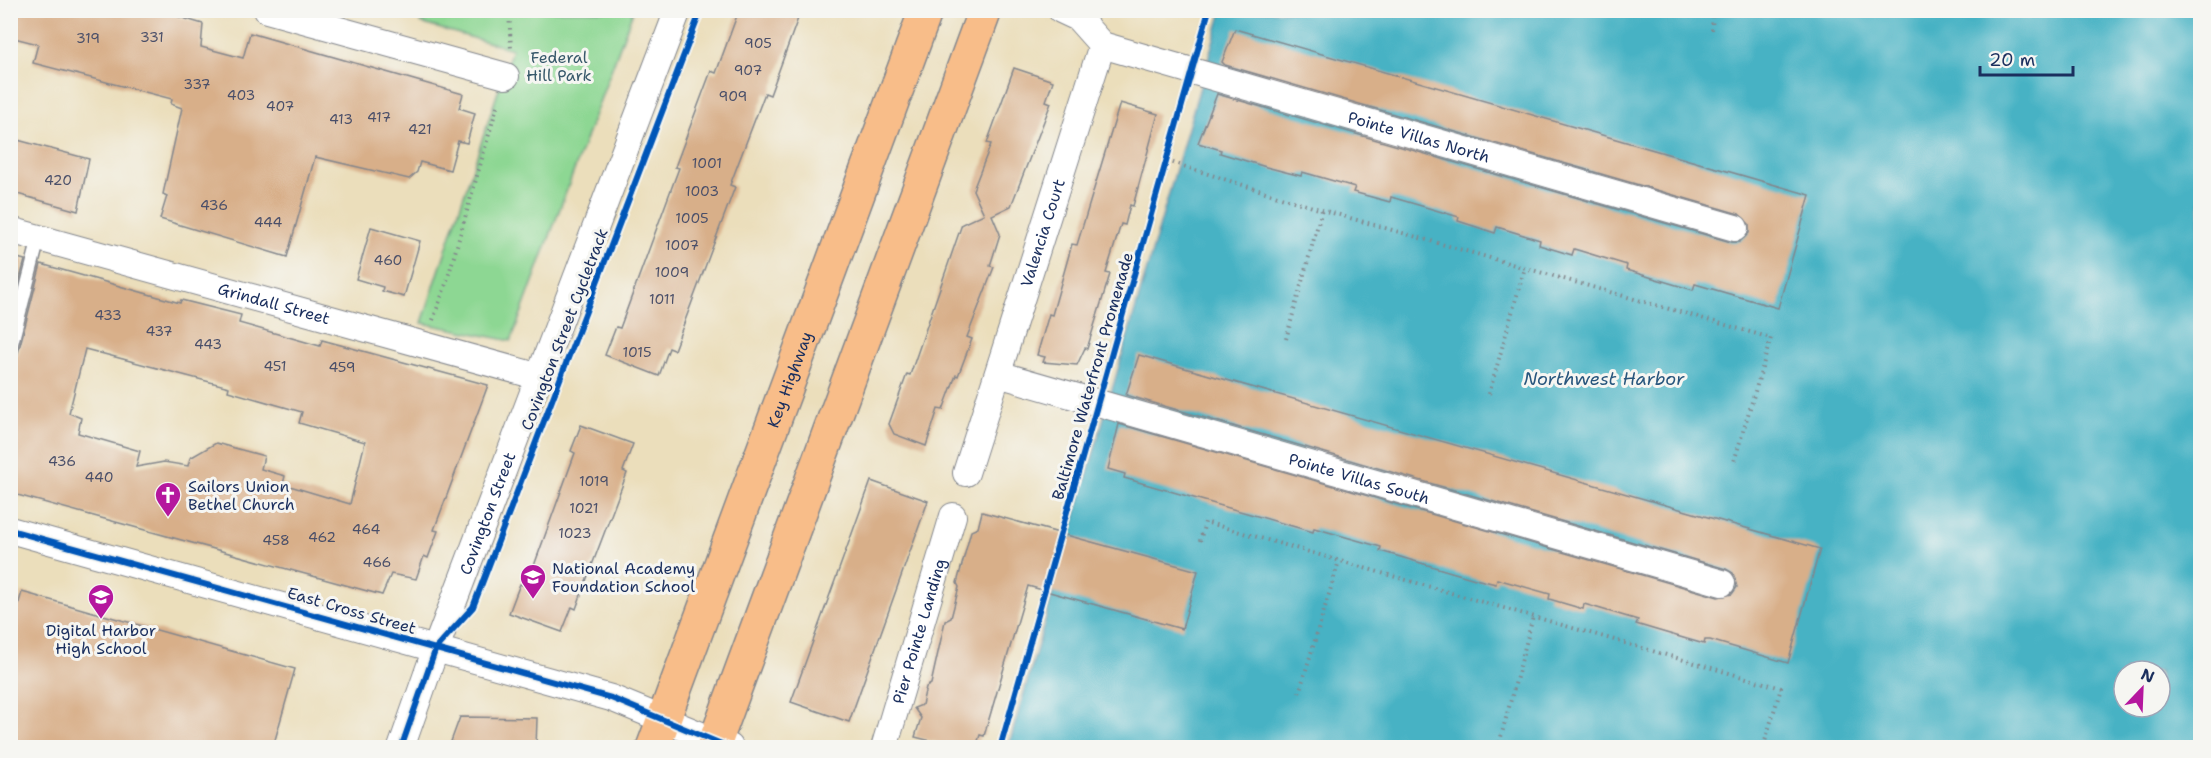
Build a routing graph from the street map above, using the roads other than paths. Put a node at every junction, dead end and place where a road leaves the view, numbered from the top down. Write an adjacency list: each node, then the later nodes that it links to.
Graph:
1 (267, 10): 7 (street)
2 (678, 10): 13 (street, Covington Street)
3 (926, 10): 19 (main road, Key Highway)
4 (986, 10): 20 (main road)
5 (1061, 10): 6 (street)
6 (1102, 45): 8 (street, Pointe Villas North); 12 (street, Valencia Court)
7 (506, 76)
8 (1736, 228)
9 (10, 230): 10 (street, Grindall Street)
10 (39, 238): 11 (lane); 13 (street, Grindall Street)
11 (10, 351)
12 (998, 374): 14 (street, Valencia Court); 17 (street, Pointe Villas South)
13 (540, 377): 18 (street, Covington Street)
14 (966, 473)
15 (953, 516): 22 (street, Pier Pointe Landing)
16 (10, 530): 18 (street, East Cross Street)
17 (1722, 583)
18 (436, 648): 19 (street, East Cross Street); 21 (street, Covington Street)
19 (658, 733): 20 (street, East Cross Street)
20 (720, 745)
21 (401, 747)
22 (884, 747)

